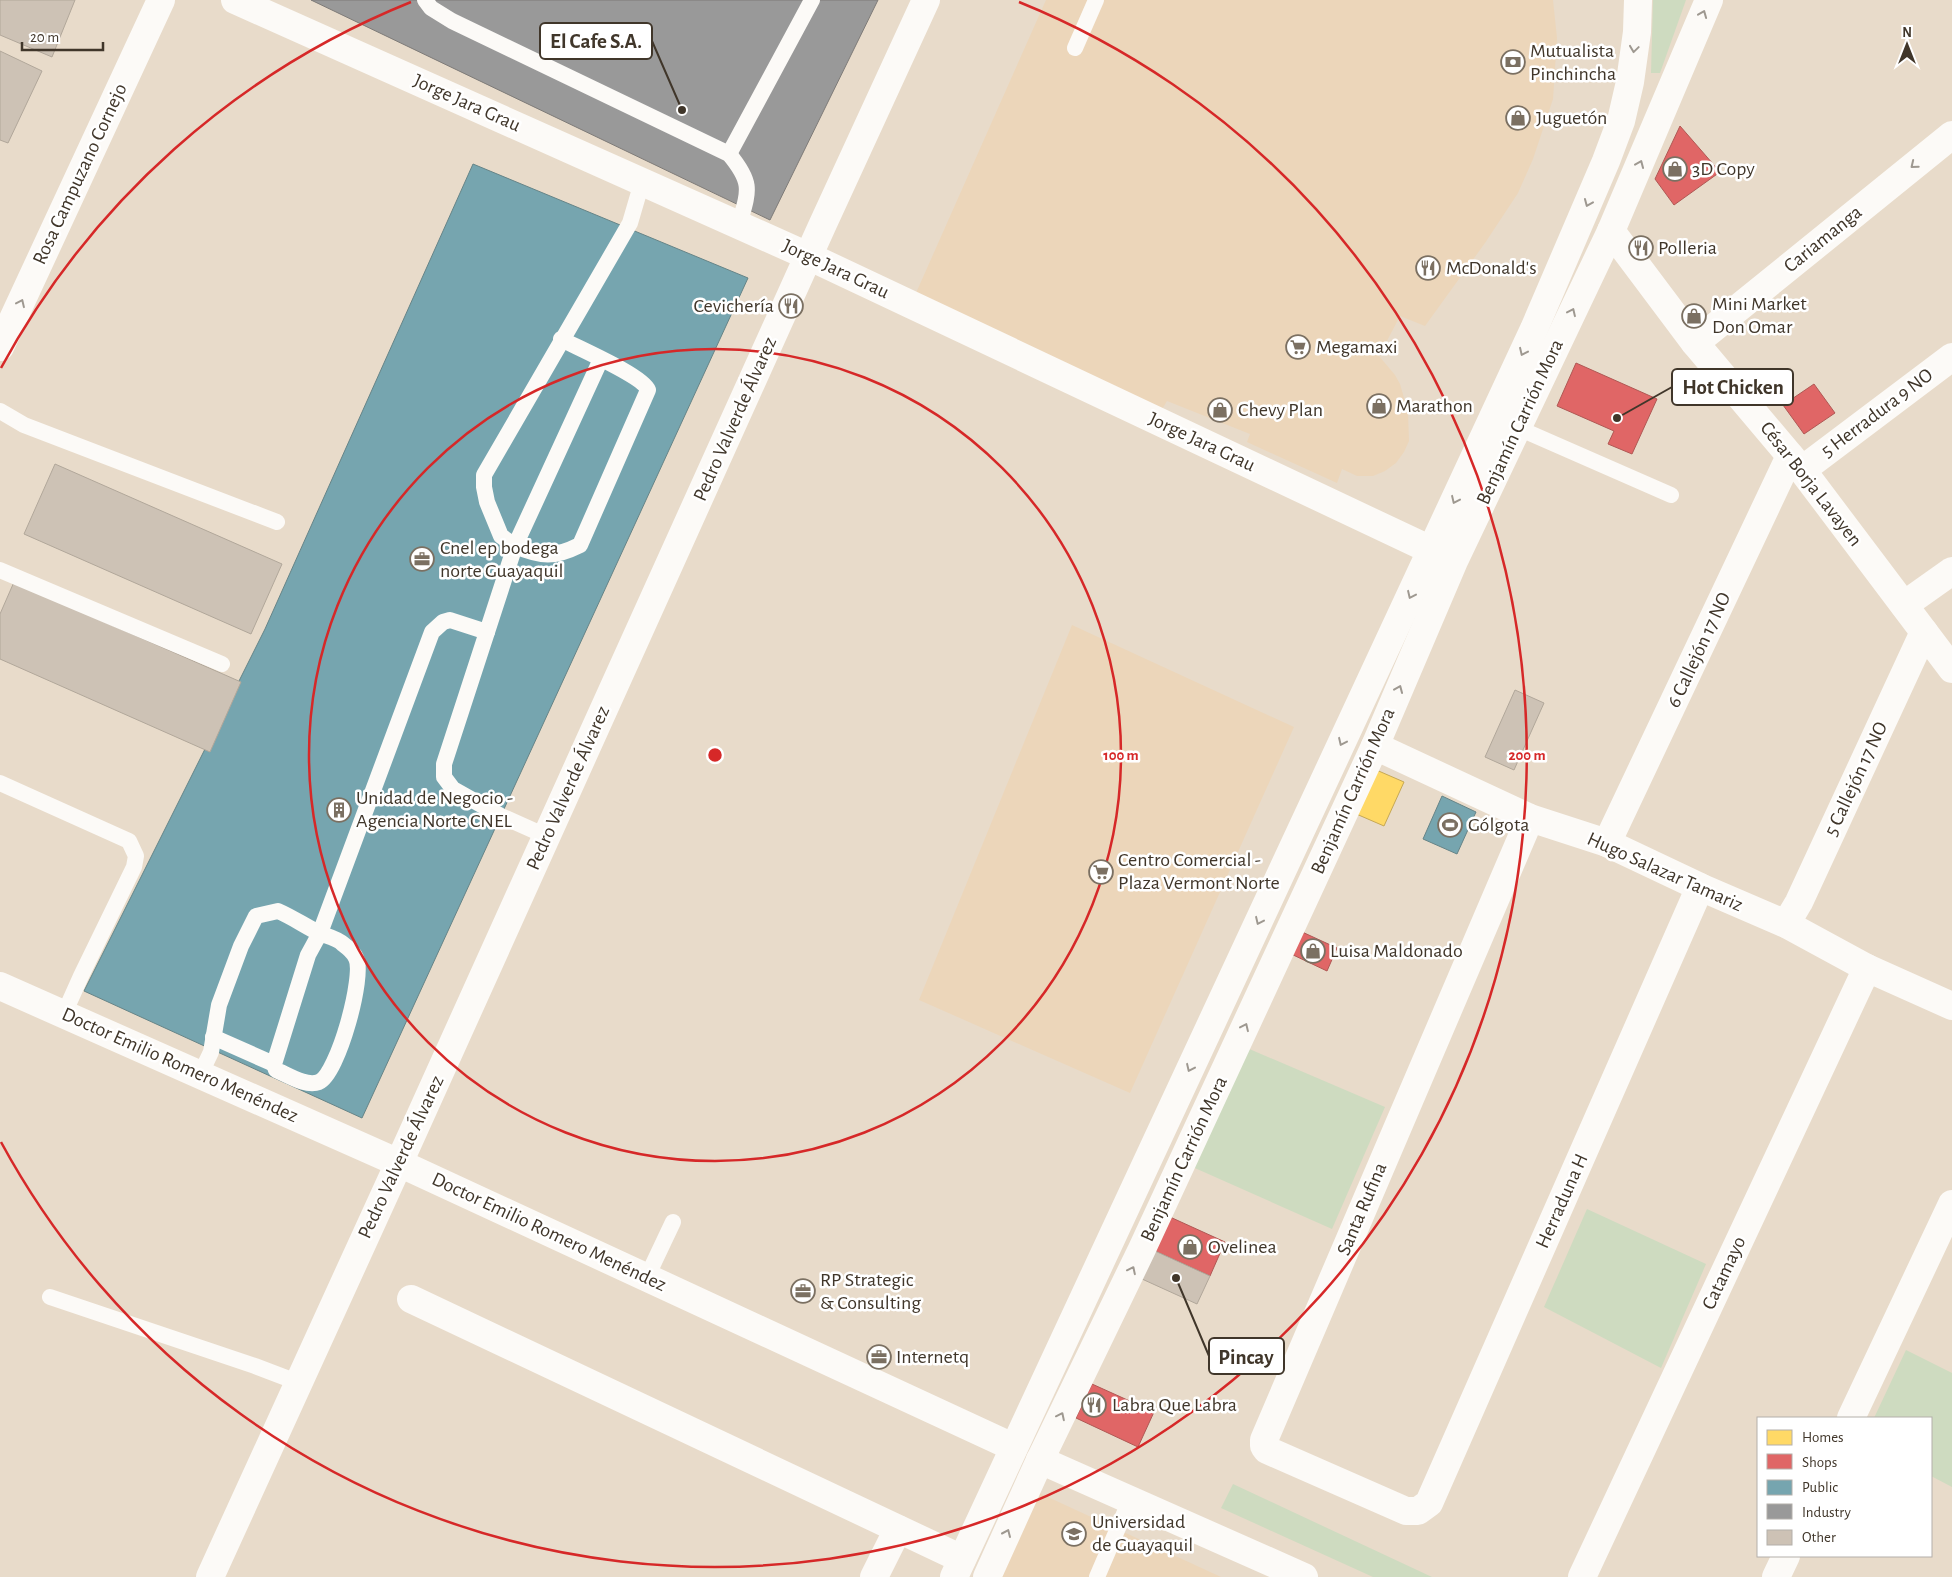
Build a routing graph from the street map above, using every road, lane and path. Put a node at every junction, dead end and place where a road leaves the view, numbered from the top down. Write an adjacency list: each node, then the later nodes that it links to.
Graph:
1 (161, 0): 18 (street, Rosa Campuzano Cornejo, one-way to 1)
2 (235, 0): 12 (street, Jorge Jara Grau)
3 (426, 0): 11 (lane)
4 (812, 0): 11 (lane)
5 (926, 0): 15 (street, Pedro Valverde Álvarez)
6 (1096, 0): 9 (lane)
7 (1638, 0): 27 (street, Benjamín Carrión Mora, one-way to 27)
8 (1709, 0): 14 (street, Benjamín Carrión Mora, one-way to 8)
9 (1075, 48)
10 (1952, 135): 17 (street, Cariamanga, one-way to 17)
11 (729, 154): 13 (lane)
12 (642, 182): 13 (street, Jorge Jara Grau); 16 (lane)
13 (739, 225): 15 (street, Jorge Jara Grau)
14 (1610, 231): 17 (street, César Borja Lavayen); 22 (street, Benjamín Carrión Mora, one-way to 14)
15 (808, 256): 27 (street, Jorge Jara Grau); 38 (street, Pedro Valverde Álvarez)
16 (562, 339): 20 (lane); 26 (lane)
17 (1695, 343): 23 (street, César Borja Lavayen)
18 (0, 347)
19 (1952, 357): 23 (street, 5 Herradura 9 NO)
20 (601, 359): 26 (lane); 26 (lane)
21 (0, 411): 25 (lane)
22 (1518, 428): 24 (lane); 35 (street, Benjamín Carrión Mora, one-way to 22)
23 (1796, 463): 30 (street, César Borja Lavayen); 39 (street, 6 Callejón 17 NO)
24 (1671, 495)
25 (277, 522)
26 (514, 546): 31 (lane)
27 (1431, 550): 58 (street, Benjamín Carrión Mora, one-way to 58)
28 (0, 570): 33 (lane)
29 (1952, 571): 30 (street)
30 (1904, 605): 32 (street, César Borja Lavayen)
31 (487, 632): 38 (lane); 42 (lane)
32 (1924, 632): 34 (street, César Borja Lavayen); 41 (street, 5 Callejón 17 NO)
33 (222, 664)
34 (1952, 669)
35 (1375, 746): 37 (street, Hugo Salazar Tamariz); 59 (street, Benjamín Carrión Mora, one-way to 35)
36 (0, 783): 46 (lane)
37 (1530, 818): 39 (street, Hugo Salazar Tamariz); 61 (street, Santa Rufina)
38 (546, 836): 50 (street, Pedro Valverde Álvarez)
39 (1607, 844): 40 (street, Hugo Salazar Tamariz)
40 (1700, 887): 41 (street, Hugo Salazar Tamariz); 61 (street, Herraduna H)
41 (1786, 924): 43 (street, Hugo Salazar Tamariz)
42 (320, 933): 47 (lane); 48 (lane); 48 (lane)
43 (1866, 968): 45 (street, Hugo Salazar Tamariz); 70 (street, Catamayo)
44 (0, 986): 46 (street, Doctor Emilio Romero Menéndez)
45 (1952, 1006)
46 (64, 1014): 49 (street, Doctor Emilio Romero Menéndez)
47 (213, 1037): 48 (lane); 49 (lane)
48 (274, 1064)
49 (200, 1074): 50 (street, Doctor Emilio Romero Menéndez)
50 (399, 1163): 53 (street, Doctor Emilio Romero Menéndez); 56 (street, Pedro Valverde Álvarez)
51 (1952, 1204): 57 (street)
52 (672, 1222): 53 (lane)
53 (647, 1277): 58 (street, Doctor Emilio Romero Menéndez)
54 (50, 1297): 56 (lane)
55 (411, 1299): 62 (street)
56 (297, 1382): 65 (street, Pedro Valverde Álvarez)
57 (1851, 1417)
58 (1013, 1446): 64 (street, Benjamín Carrión Mora)
59 (1040, 1460): 60 (street); 67 (street, Benjamín Carrión Mora, one-way to 59)
60 (1130, 1500): 68 (lane); 69 (street)
61 (1418, 1511)
62 (898, 1529): 64 (street); 66 (street)
63 (1786, 1557): 71 (street)
64 (958, 1568)
65 (210, 1577)
66 (874, 1577)
67 (987, 1577)
68 (1097, 1577)
69 (1304, 1577)
70 (1582, 1577)
71 (1776, 1577)

